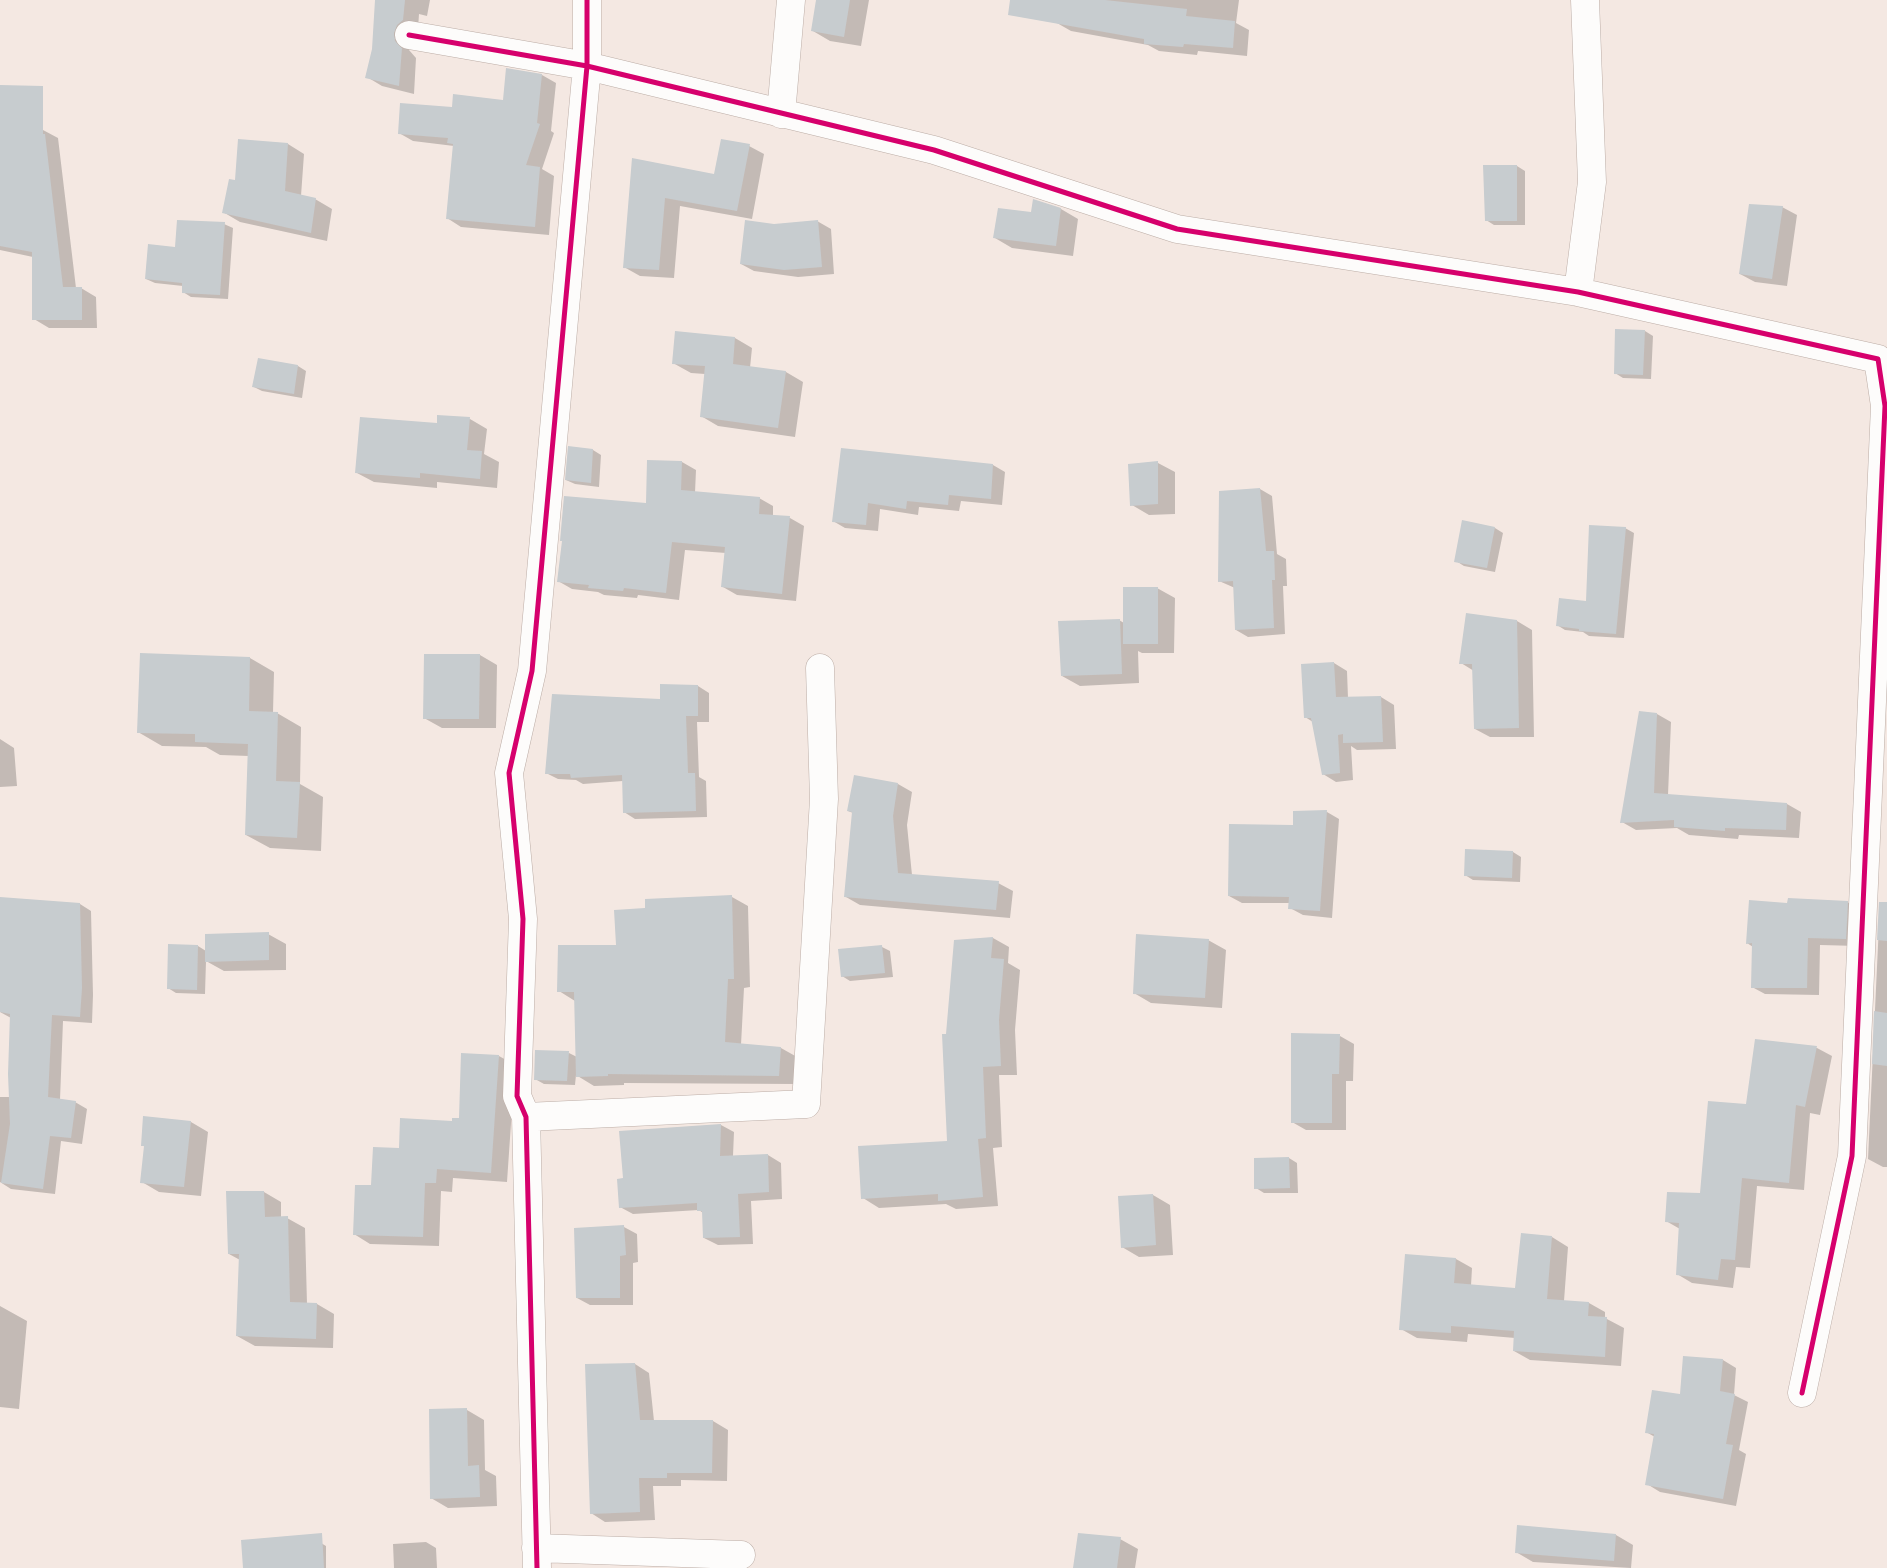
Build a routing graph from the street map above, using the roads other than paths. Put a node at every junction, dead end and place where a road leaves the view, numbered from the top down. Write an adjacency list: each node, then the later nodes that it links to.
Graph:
1 (587, 0): 5 (street)
2 (791, 0): 6 (street)
3 (1585, 0): 7 (street)
4 (409, 35): 5 (street)
5 (587, 66): 6 (street); 9 (street)
6 (781, 114): 7 (street)
7 (1578, 292): 10 (street)
8 (820, 668): 9 (street)
9 (526, 1118): 12 (street)
10 (1802, 1393)
11 (741, 1555): 12 (street)
12 (536, 1558)

